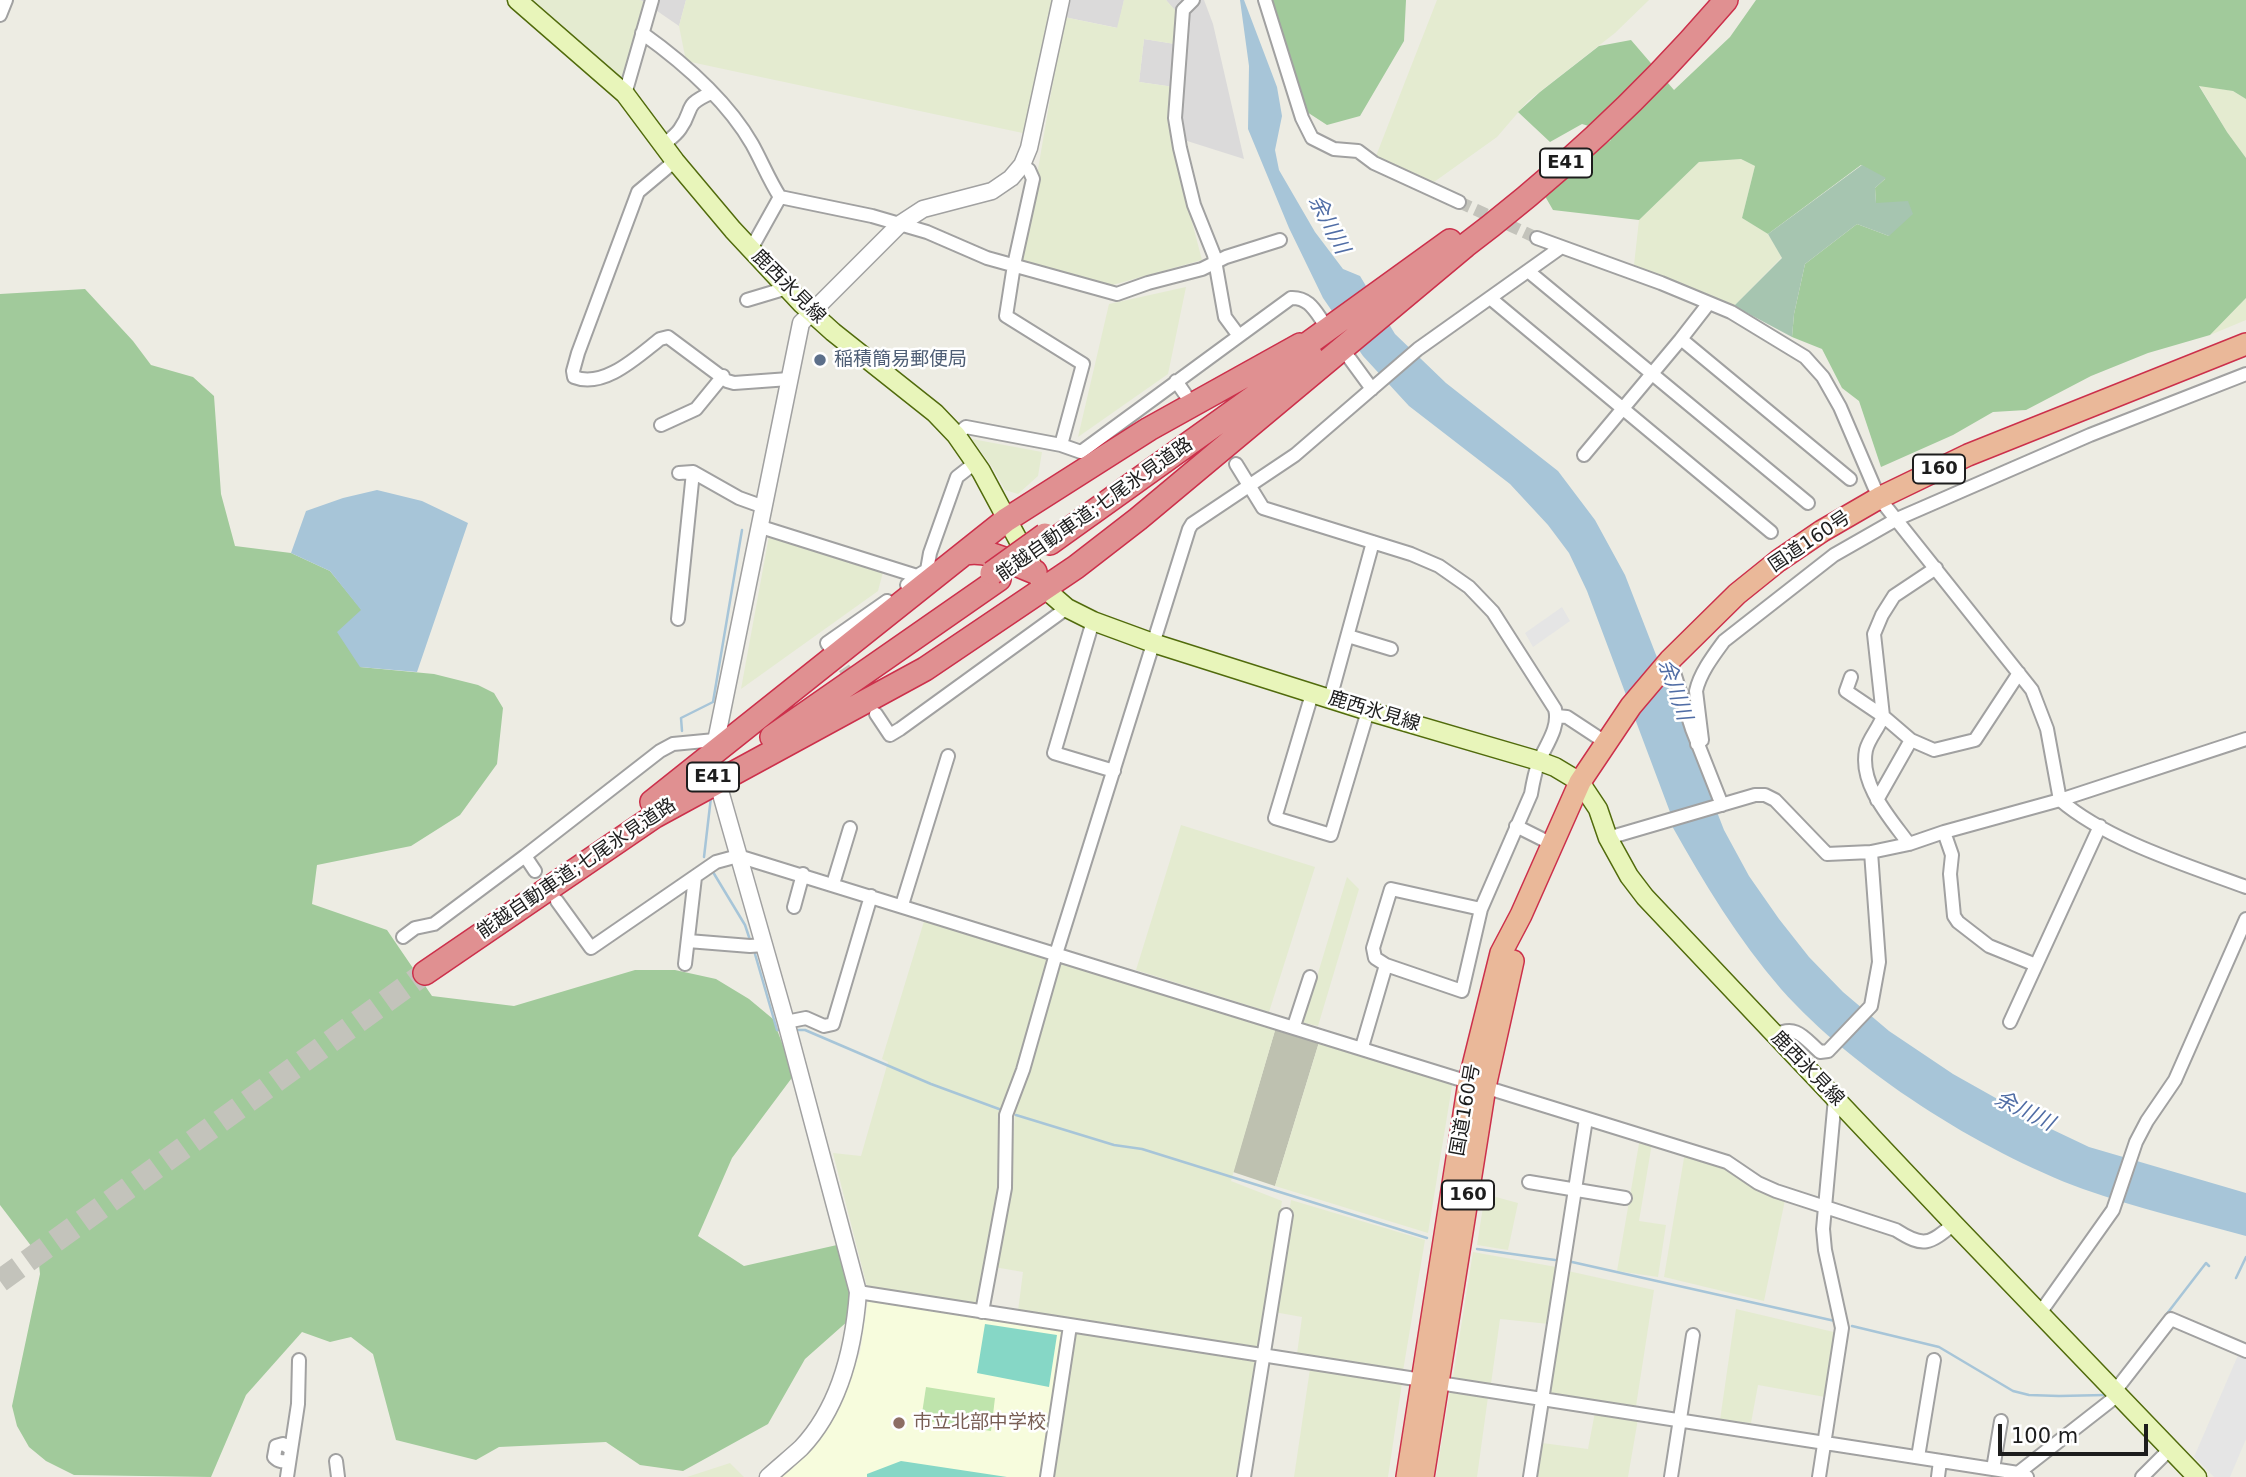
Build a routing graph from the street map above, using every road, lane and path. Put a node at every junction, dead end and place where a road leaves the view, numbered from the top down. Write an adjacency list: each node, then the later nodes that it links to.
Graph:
1 (6, 0): 9 (street)
2 (517, 0): 12 (main road, 鹿西氷見線)
3 (652, 0): 10 (street)
4 (1062, 0): 15 (street)
5 (1265, 0): 17 (street)
6 (1715, 0): 29 (highway, 能越自動車道;七尾氷見道路 / E41)
7 (1726, 0): 29 (highway, 能越自動車道;七尾氷見道路 / E41)
8 (1184, 3): 23 (street)
9 (0, 15)
10 (642, 33): 11 (street); 12 (street)
11 (711, 93): 13 (street); 16 (street)
12 (625, 94): 13 (main road, 鹿西氷見線)
13 (663, 145): 14 (main road, 鹿西氷見線)
14 (675, 161): 22 (main road, 鹿西氷見線); 38 (street)
15 (1022, 164): 18 (street); 24 (street)
16 (780, 197): 18 (street); 22 (street)
17 (1459, 202)
18 (900, 224): 24 (street); 31 (street)
19 (1537, 238): 21 (street)
20 (1280, 240): 23 (street)
21 (1560, 248): 25 (street); 30 (street)
22 (751, 249): 26 (main road, 鹿西氷見線)
23 (1215, 262): 24 (street); 32 (street)
24 (1014, 265): 46 (street)
25 (1528, 271): 27 (street); 36 (street)
26 (787, 288): 28 (street); 31 (main road, 鹿西氷見線)
27 (1490, 298): 41 (street); 43 (street)
28 (747, 300)
29 (1384, 302): 33 (highway, 能越自動車道;七尾氷見道路 / E41)
30 (1709, 303): 34 (street); 54 (street)
31 (812, 312): 39 (street); 45 (main road, 鹿西氷見線)
32 (1239, 336): 33 (street); 40 (street)
33 (1338, 339): 41 (street); 58 (highway); 65 (highway); 94 (highway, 能越自動車道;七尾氷見道路 / E41)
34 (1681, 339): 36 (street); 52 (street)
35 (2246, 344): 54 (highway, 国道160号 / 160)
36 (1652, 374): 43 (street); 55 (street)
37 (2246, 374): 57 (street)
38 (723, 376): 39 (street); 44 (street)
39 (789, 379): 56 (street)
40 (1176, 381): 42 (street); 46 (street)
41 (1374, 388): 53 (street)
42 (1185, 394)
43 (1622, 410): 47 (street); 60 (street)
44 (661, 425)
45 (956, 435): 46 (street); 48 (main road, 鹿西氷見線)
46 (1061, 445)
47 (1584, 455)
48 (975, 463): 58 (main road, 鹿西氷見線); 64 (street)
49 (1236, 464): 53 (street)
50 (694, 472): 51 (street); 56 (street); 67 (street)
51 (680, 473)
52 (1850, 480)
53 (1250, 485): 61 (street); 70 (street)
54 (1879, 498): 57 (street); 73 (highway, 国道160号 / 160)
55 (1808, 503)
56 (764, 507): 59 (street)
57 (1897, 519): 63 (street); 85 (street)
58 (1006, 520): 62 (highway); 65 (main road, 鹿西氷見線)
59 (761, 527): 64 (street); 84 (street)
60 (1770, 532)
61 (1373, 542): 69 (street); 79 (street)
62 (966, 553): 65 (highway); 94 (highway)
63 (1936, 568): 74 (street); 80 (street)
64 (917, 576): 72 (street)
65 (1040, 580): 66 (main road, 鹿西氷見線); 94 (highway)
66 (1067, 608): 68 (main road, 鹿西氷見線); 78 (street)
67 (678, 619)
68 (1093, 621): 70 (main road, 鹿西氷見線); 88 (street)
69 (1348, 636): 71 (street); 76 (street)
70 (1153, 643): 76 (main road, 鹿西氷見線); 88 (street)
71 (1391, 649)
72 (832, 650)
73 (1670, 660): 83 (highway, 国道160号 / 160); 85 (street)
74 (2019, 673): 82 (street); 92 (street)
75 (1851, 677): 80 (street)
76 (1321, 696): 77 (main road, 鹿西氷見線); 77 (street)
77 (1368, 711): 87 (main road, 鹿西氷見線)
78 (876, 714)
79 (1557, 716): 83 (street); 87 (street)
80 (1883, 716): 82 (street); 91 (street)
81 (2246, 739): 92 (street)
82 (1911, 740): 91 (street)
83 (1605, 742): 89 (highway, 国道160号 / 160)
84 (715, 743): 103 (street)
85 (1698, 744): 93 (street)
86 (948, 756): 112 (street)
87 (1539, 761): 89 (main road, 鹿西氷見線); 95 (street)
88 (1114, 771): 119 (street)
89 (1580, 782): 99 (main road, 鹿西氷見線); 100 (highway, 国道160号 / 160)
90 (719, 787): 104 (street)
91 (1877, 800): 101 (street)
92 (2060, 800): 96 (street); 98 (street)
93 (1722, 805): 99 (street); 102 (street)
94 (654, 809): 123 (highway, 能越自動車道;七尾氷見道路 / E41)
95 (1516, 826): 100 (street); 114 (street)
96 (2100, 827): 109 (street); 122 (street)
97 (850, 828): 108 (street)
98 (1944, 832): 101 (street); 122 (street)
99 (1608, 838): 128 (main road, 鹿西氷見線)
100 (1552, 844): 130 (highway, 国道160号 / 160)
101 (1909, 844): 102 (street)
102 (1871, 852): 128 (street)
103 (525, 856): 105 (street); 116 (street)
104 (738, 856): 106 (street); 107 (street); 118 (street)
105 (536, 871)
106 (803, 874): 108 (street); 113 (street)
107 (695, 877): 111 (street); 117 (street)
108 (833, 884): 110 (street)
109 (2246, 887)
110 (871, 896): 112 (street); 125 (street)
111 (557, 901)
112 (902, 905): 119 (street)
113 (794, 907)
114 (1481, 909): 121 (street); 121 (street)
115 (2246, 919): 141 (street)
116 (403, 937)
117 (688, 941): 118 (street); 120 (street)
118 (764, 945): 125 (street)
119 (1056, 954): 127 (street); 140 (street)
120 (685, 964)
121 (1386, 965): 129 (street)
122 (2036, 965): 126 (street)
123 (423, 970)
124 (1310, 977): 127 (street)
125 (786, 1021): 139 (street)
126 (2010, 1023)
127 (1294, 1026): 129 (street)
128 (1775, 1035): 131 (main road, 鹿西氷見線)
129 (1362, 1047): 130 (street)
130 (1477, 1084): 132 (street); 148 (highway, 国道160号 / 160)
131 (1835, 1098): 136 (street); 138 (main road, 鹿西氷見線)
132 (1586, 1119): 134 (street); 136 (street)
133 (1529, 1182): 134 (street)
134 (1575, 1190): 135 (street); 150 (street)
135 (1625, 1198)
136 (1826, 1208): 138 (street); 153 (street)
137 (1286, 1216): 145 (street)
138 (1954, 1224): 141 (main road, 鹿西氷見線)
139 (858, 1292): 140 (street); 162 (street)
140 (982, 1312): 142 (street)
141 (2040, 1313): 149 (main road, 鹿西氷見線)
142 (1069, 1326): 145 (street); 163 (street)
143 (1693, 1335): 151 (street)
144 (2246, 1351): 149 (street)
145 (1263, 1356): 148 (street); 164 (street)
146 (299, 1360): 160 (street)
147 (1934, 1360): 155 (street)
148 (1431, 1381): 150 (street); 165 (highway, 国道160号 / 160); 166 (highway, 国道160号 / 160)
149 (2117, 1393): 154 (main road, 鹿西氷見線); 159 (street)
150 (1541, 1400): 151 (street); 167 (street)
151 (1680, 1420): 153 (street); 168 (street)
152 (2001, 1421): 158 (street)
153 (1825, 1443): 155 (street); 169 (street)
154 (2170, 1448): 171 (street); 172 (main road, 鹿西氷見線)
155 (1918, 1457): 157 (street)
156 (336, 1461): 161 (street)
157 (1940, 1461): 158 (street); 170 (street)
158 (1993, 1469): 159 (street)
159 (2020, 1476)
160 (287, 1477)
161 (338, 1477)
162 (768, 1477)
163 (1047, 1477)
164 (1244, 1477)
165 (1407, 1477)
166 (1423, 1477)
167 (1530, 1477)
168 (1671, 1477)
169 (1819, 1477)
170 (1938, 1477)
171 (2142, 1477)
172 (2197, 1477)

